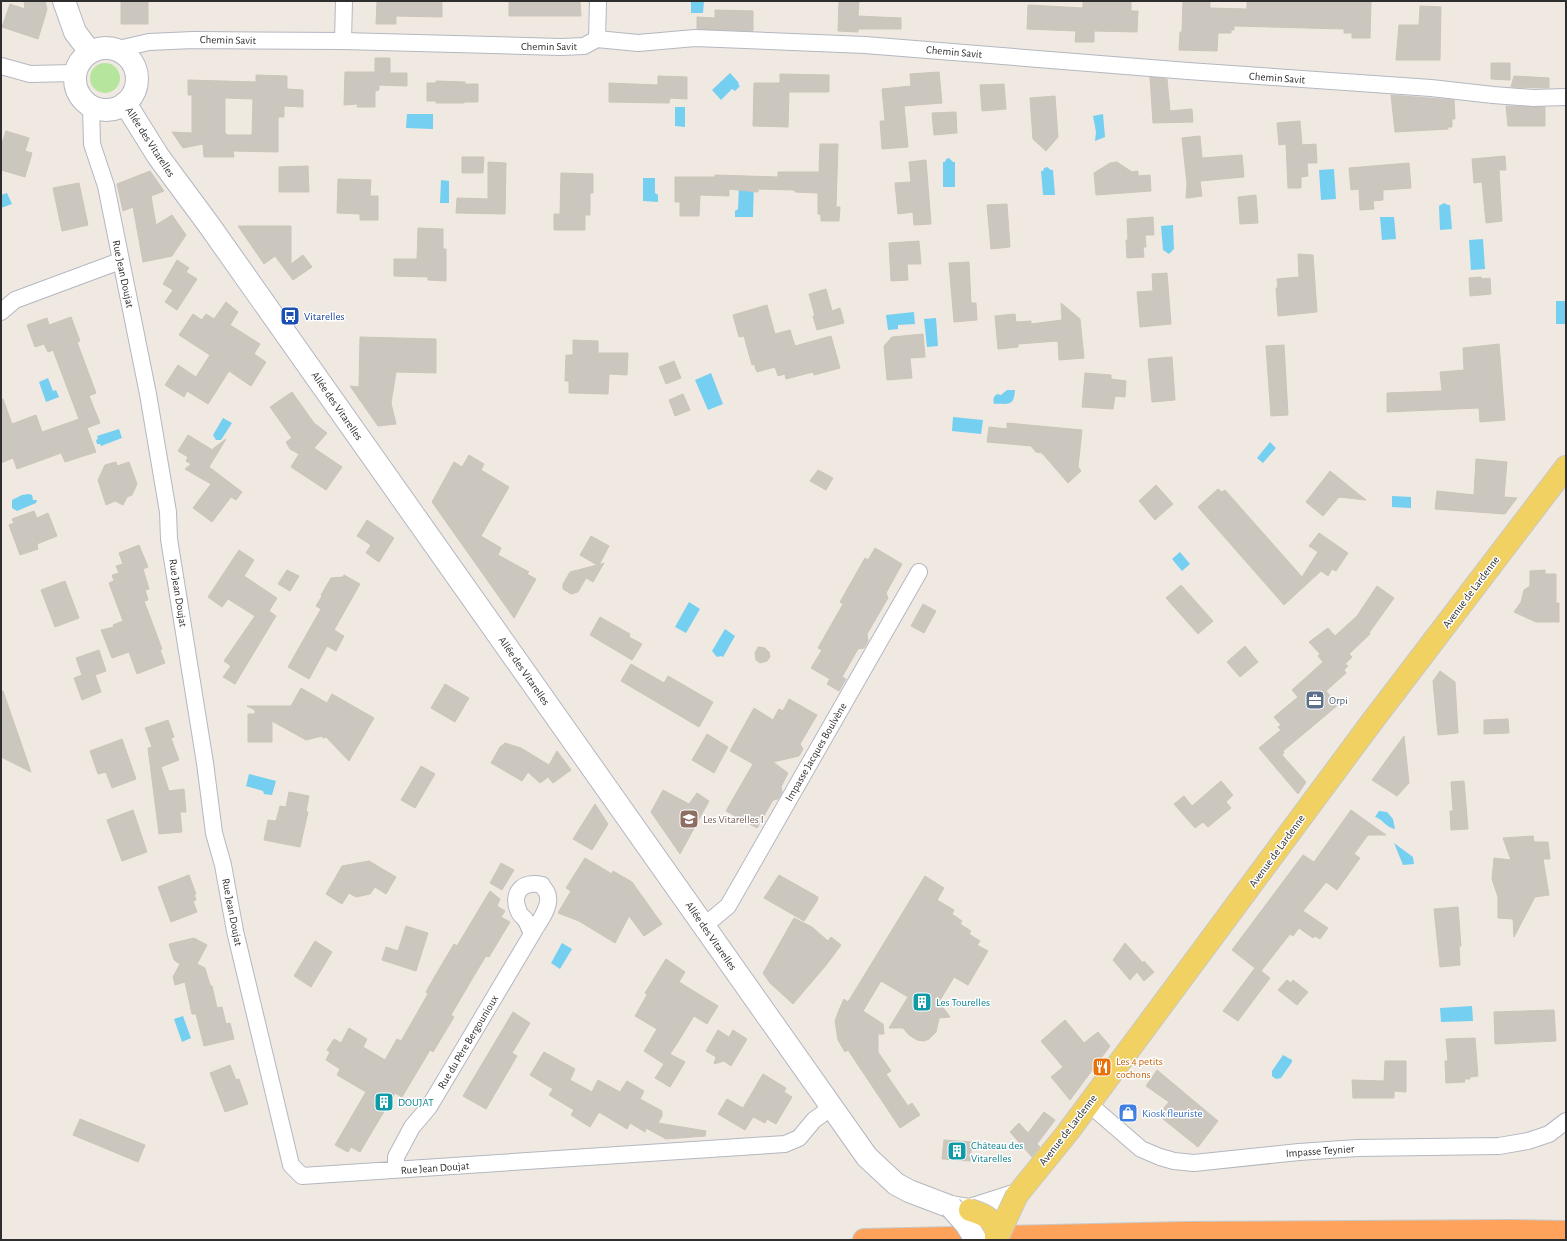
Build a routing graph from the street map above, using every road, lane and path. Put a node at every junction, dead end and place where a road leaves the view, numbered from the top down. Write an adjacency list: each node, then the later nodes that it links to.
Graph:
1 (64, 1): 7 (main road)
2 (344, 1): 5 (street)
3 (598, 1): 4 (street)
4 (597, 39): 5 (street, Chemin Savit); 10 (street, Chemin Savit)
5 (343, 41): 6 (street, Chemin Savit)
6 (114, 50): 7 (main road); 11 (main road)
7 (90, 52): 9 (main road)
8 (1, 66): 9 (street)
9 (75, 73): 12 (main road)
10 (1566, 97)
11 (125, 103): 12 (main road); 17 (main road, Allée des Vitarelles)
12 (91, 106): 13 (street, Rue Jean Doujat)
13 (120, 261): 14 (street); 22 (street, Rue Jean Doujat)
14 (1, 312)
15 (1566, 467): 19 (main road, Avenue de Lardenne)
16 (919, 572): 17 (street, Impasse Jacques Boulvène)
17 (704, 926): 20 (main road, Allée des Vitarelles)
18 (532, 934): 22 (street, Rue du Père Bergounioux)
19 (1089, 1104): 21 (street, Impasse Teynier); 23 (main road, Avenue de Lardenne)
20 (832, 1107): 22 (street, Rue Jean Doujat); 24 (main road, Allée des Vitarelles)
21 (1566, 1121)
22 (396, 1170)
23 (1017, 1195): 24 (main road); 28 (main road, Avenue de Lardenne, bridge)
24 (960, 1208): 27 (main road, Allée des Vitarelles, bridge); 28 (main road, bridge)
25 (1566, 1232): 26 (highway)
26 (864, 1240)
27 (976, 1240)
28 (996, 1240)

